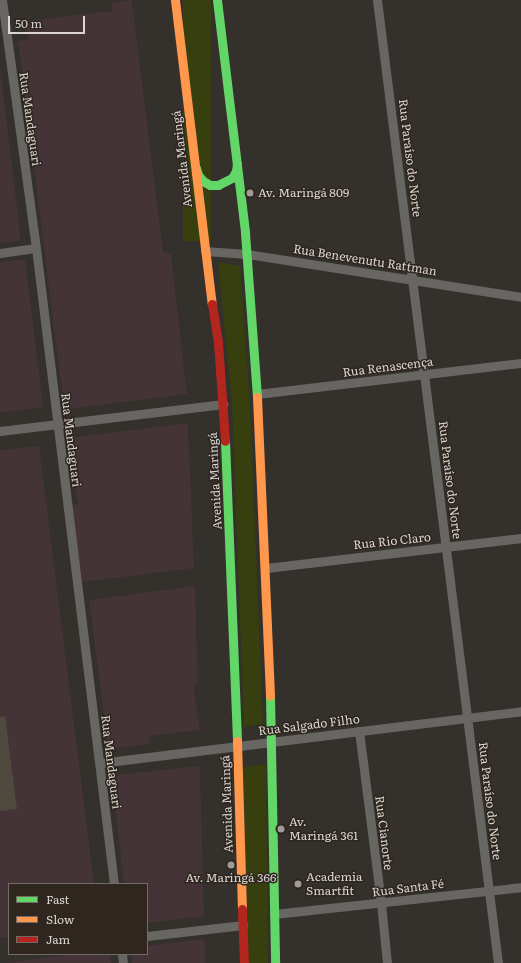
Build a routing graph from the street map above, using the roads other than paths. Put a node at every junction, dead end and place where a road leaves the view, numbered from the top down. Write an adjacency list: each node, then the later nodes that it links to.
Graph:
1 (2, 0): 7 (street, Rua Mandaguari)
2 (175, 0): 6 (main road, Avenida Maringá)
3 (217, 0): 5 (main road)
4 (377, 0): 11 (street, Rua Paraíso do Norte)
5 (237, 164): 6 (main road); 10 (main road)
6 (195, 167): 8 (main road, Avenida Maringá)
7 (36, 248): 9 (street); 17 (street, Rua Mandaguari)
8 (205, 251): 10 (street, Rua Benevenutu Rattman); 16 (main road, Avenida Maringá)
9 (0, 253)
10 (247, 254): 11 (street, Rua Benevenutu Rattman); 15 (main road)
11 (413, 279): 12 (street, Rua Benevenutu Rattman); 14 (street, Rua Paraíso do Norte)
12 (521, 297)
13 (521, 363): 14 (street, Rua Renascença)
14 (425, 375): 15 (street, Rua Renascença); 20 (street, Rua Paraíso do Norte)
15 (257, 394): 21 (main road)
16 (223, 404): 17 (street); 26 (main road, Avenida Maringá)
17 (56, 425): 18 (street); 27 (street, Rua Mandaguari)
18 (0, 431)
19 (521, 538): 20 (street, Rua Rio Claro)
20 (447, 547): 21 (street, Rua Rio Claro); 23 (street, Rua Paraíso do Norte)
21 (266, 568): 25 (main road)
22 (521, 711): 23 (street, Rua Salgado Filho)
23 (467, 717): 24 (street, Rua Salgado Filho); 30 (street, Rua Paraíso do Norte)
24 (359, 731): 25 (street, Rua Salgado Filho); 31 (street, Rua Cianorte)
25 (272, 741): 26 (street, Rua Salgado Filho); 32 (main road)
26 (238, 746): 27 (street, Rua Salgado Filho); 33 (main road, Avenida Maringá)
27 (100, 763): 28 (street, Rua Mandaguari)
28 (114, 883)
29 (521, 887): 30 (street, Rua Santa Fé)
30 (489, 891): 31 (street, Rua Santa Fé); 38 (street, Rua Paraíso do Norte)
31 (381, 904): 32 (street, Rua Santa Fé); 37 (street, Rua Cianorte)
32 (274, 914): 36 (main road)
33 (243, 924): 34 (street); 35 (main road, Avenida Maringá)
34 (148, 936)
35 (244, 963)
36 (275, 963)
37 (387, 963)
38 (498, 963)

